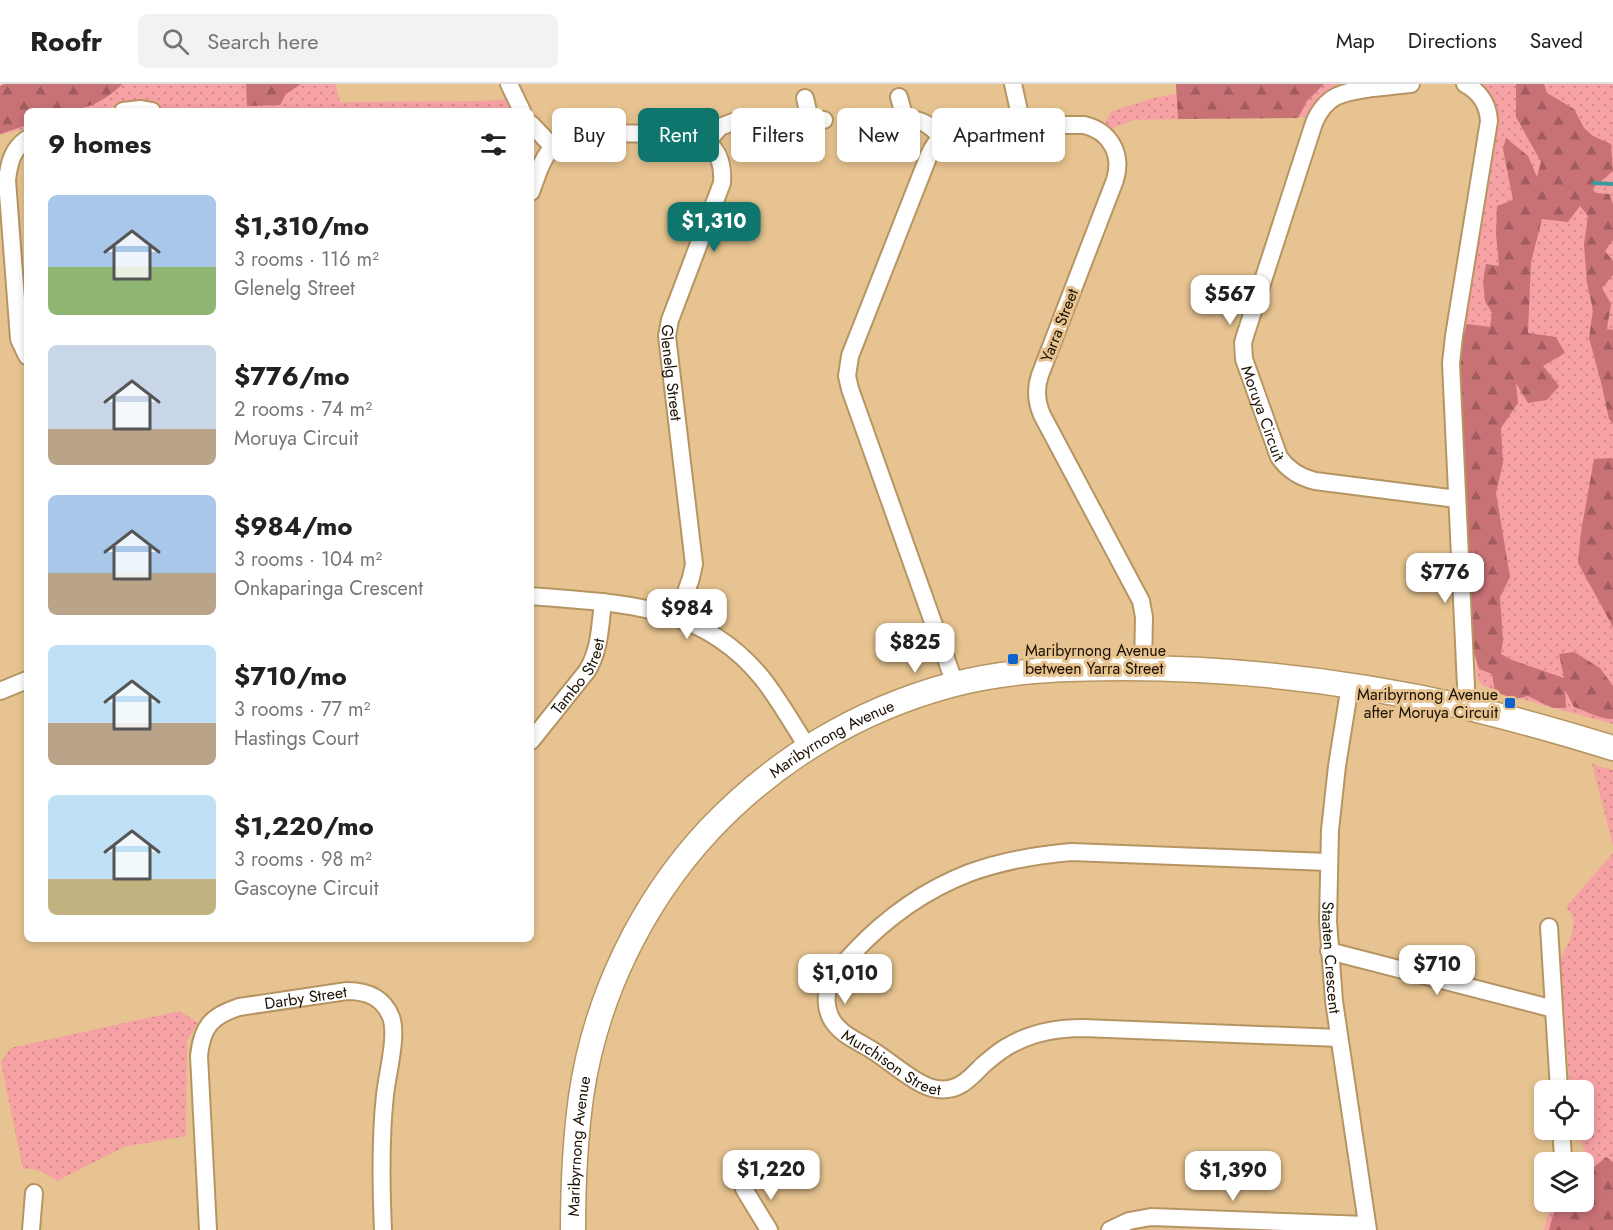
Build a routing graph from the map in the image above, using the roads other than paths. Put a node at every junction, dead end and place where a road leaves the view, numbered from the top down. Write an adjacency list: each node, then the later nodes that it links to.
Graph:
1 (509, 84): 7 (street)
2 (1013, 84): 9 (street)
3 (1411, 84): 20 (street, Moruya Circuit)
4 (1466, 84): 20 (street)
5 (899, 97): 8 (street)
6 (805, 98): 12 (street)
7 (521, 108)
8 (902, 108)
9 (1018, 108)
10 (1065, 124): 24 (street, Yarra Street)
11 (534, 127): 14 (street)
12 (719, 128)
13 (24, 142): 19 (street)
14 (552, 146)
15 (552, 149): 18 (street)
16 (932, 149): 26 (street)
17 (719, 158): 23 (street, Glenelg Street)
18 (534, 184)
19 (24, 350)
20 (1457, 499): 29 (street)
21 (534, 596): 22 (street)
22 (603, 602): 23 (street); 30 (street, Tambo Street)
23 (677, 617): 31 (street)
24 (1143, 668): 26 (street, Maribyrnong Avenue); 27 (street, Maribyrnong Avenue)
25 (24, 681): 28 (street)
26 (955, 684): 31 (street, Maribyrnong Avenue)
27 (1350, 685): 29 (street, Maribyrnong Avenue); 33 (street, Staaten Crescent)
28 (0, 692)
29 (1467, 708): 32 (street, Maribyrnong Avenue)
30 (534, 737)
31 (808, 748): 45 (street, Maribyrnong Avenue)
32 (1613, 748)
33 (1328, 862): 35 (street, Staaten Crescent); 37 (street, Murchison Street)
34 (1549, 927): 36 (street)
35 (1329, 951): 36 (street); 37 (street, Staaten Crescent)
36 (1554, 1009): 38 (street)
37 (1339, 1038): 41 (street, Staaten Crescent)
38 (1558, 1080)
39 (744, 1189): 46 (street)
40 (34, 1193): 42 (street)
41 (1368, 1227): 47 (street)
42 (32, 1230)
43 (208, 1230): 44 (street, Darby Street)
44 (383, 1230)
45 (573, 1230)
46 (769, 1230)
47 (1110, 1230)

